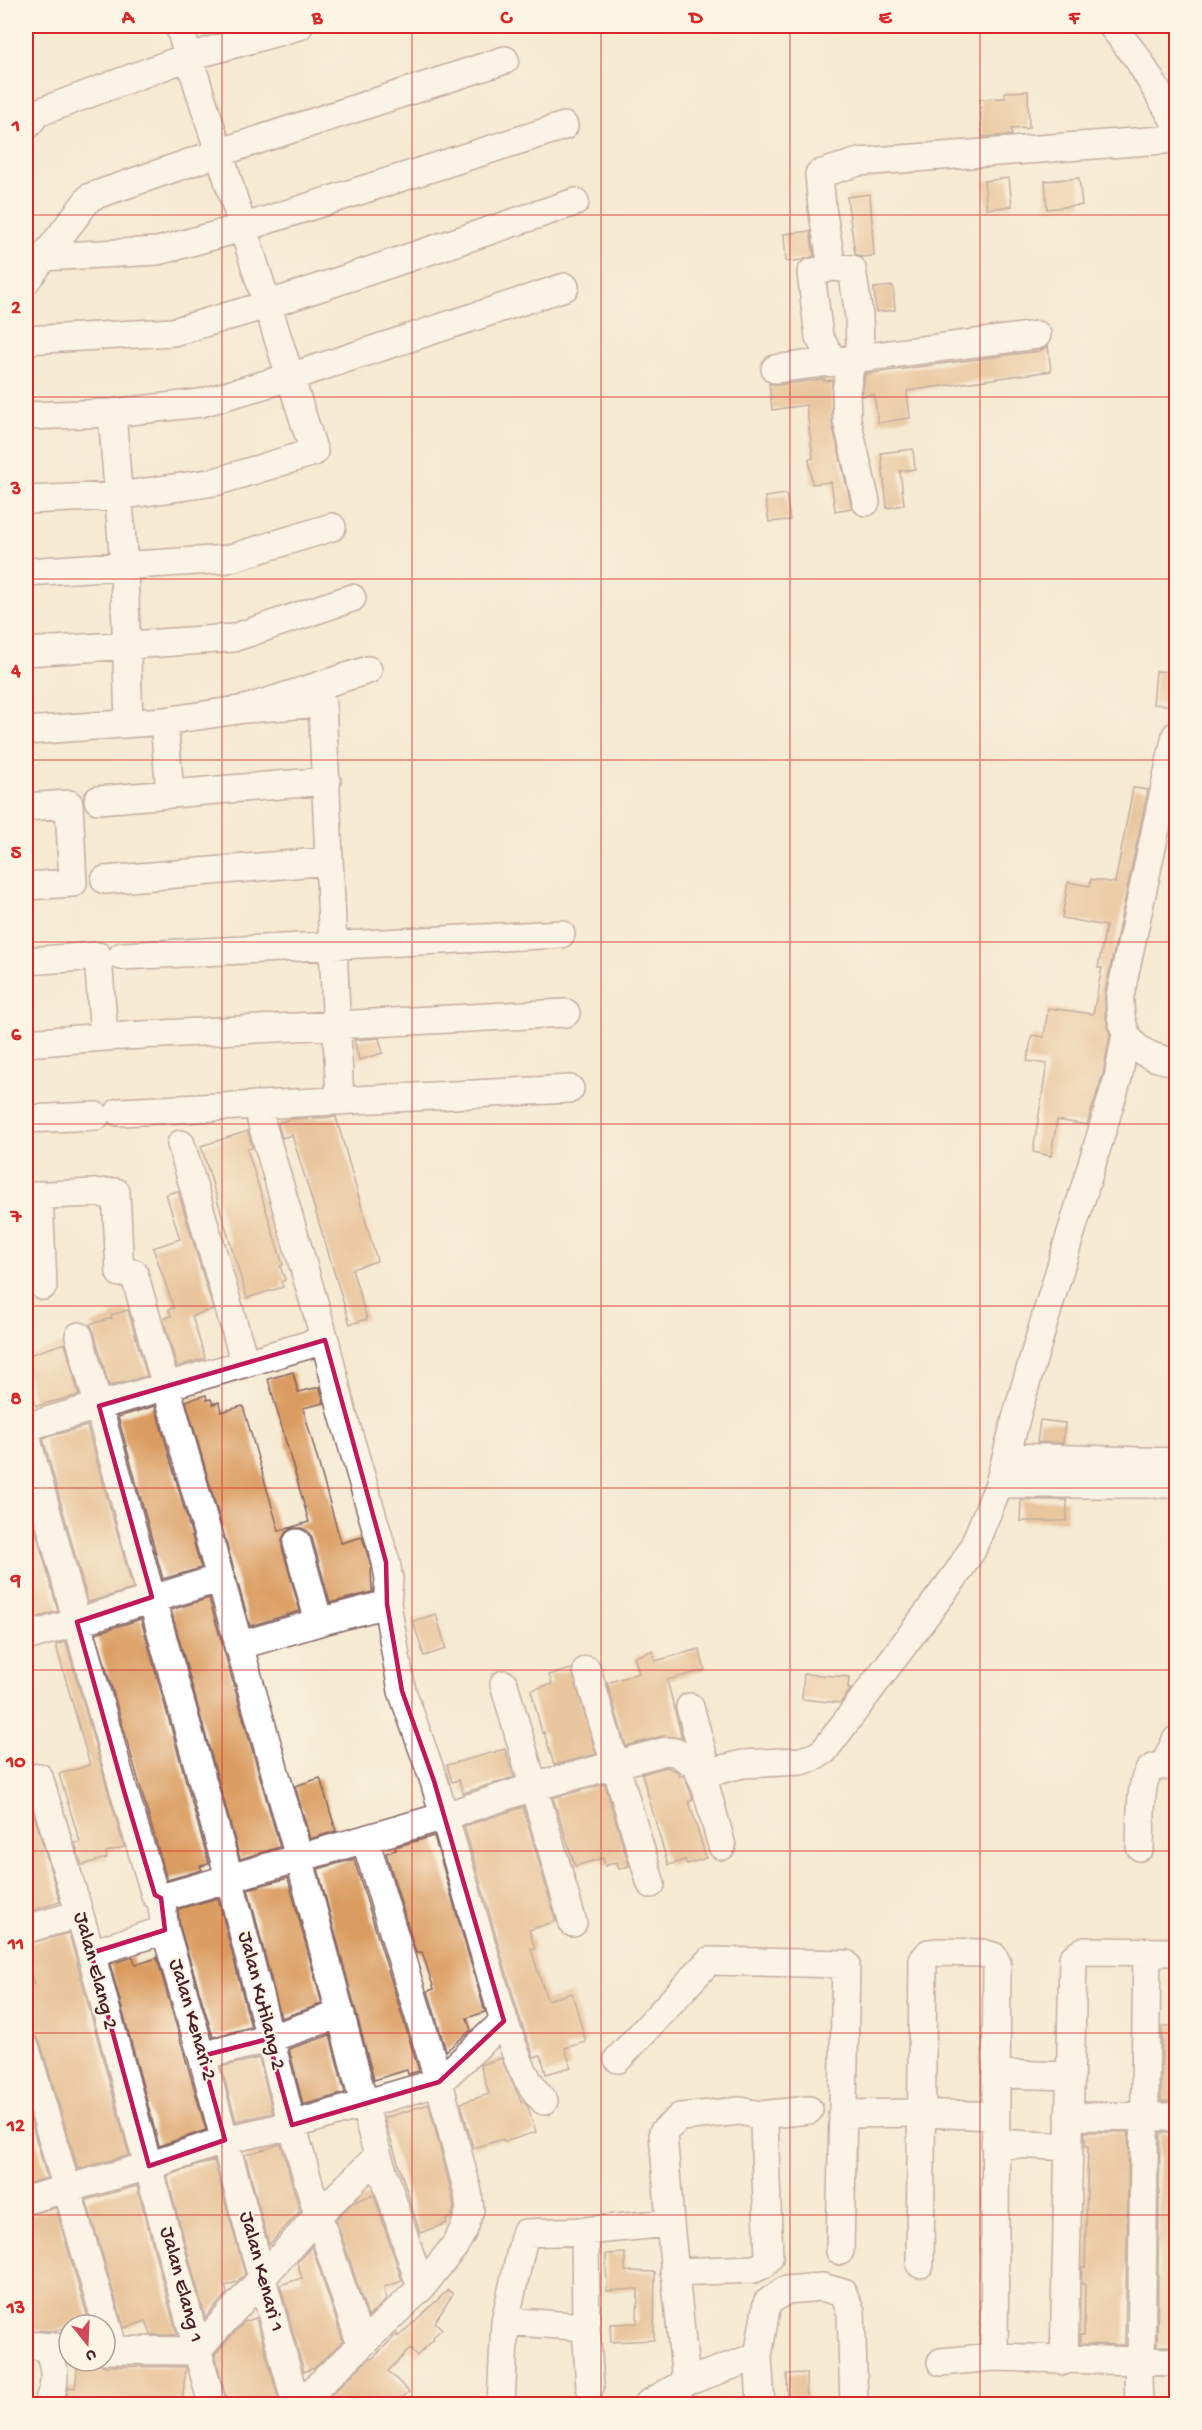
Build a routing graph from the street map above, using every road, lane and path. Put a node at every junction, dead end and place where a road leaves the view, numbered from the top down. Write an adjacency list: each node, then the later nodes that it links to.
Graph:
1 (179, 26): 4 (street)
2 (299, 26): 4 (street)
3 (1113, 26): 6 (street)
4 (188, 57): 8 (street); 10 (street)
5 (505, 60): 10 (street)
6 (1176, 123)
7 (564, 126): 12 (street)
8 (26, 128)
9 (1176, 139): 14 (street)
10 (218, 153): 12 (street); 13 (street)
11 (575, 202): 17 (street)
12 (242, 228): 13 (street); 17 (street)
13 (42, 257): 15 (street)
14 (832, 267): 20 (street); 20 (street)
15 (26, 281)
16 (566, 287): 22 (street)
17 (267, 305): 19 (street); 22 (street)
18 (1037, 334): 20 (street)
19 (26, 340)
20 (846, 362): 21 (street); 27 (street)
21 (775, 369)
22 (290, 377): 23 (street); 25 (street)
23 (112, 413): 24 (street); 25 (street)
24 (26, 416)
25 (118, 496): 26 (street); 29 (street)
26 (26, 500)
27 (866, 502)
28 (332, 527): 29 (street)
29 (124, 566): 30 (street); 32 (street)
30 (26, 572)
31 (352, 598): 32 (street)
32 (128, 644): 33 (street); 37 (street)
33 (26, 652)
34 (368, 670): 35 (street)
35 (245, 709): 36 (street); 40 (street)
36 (164, 721): 37 (street); 41 (street)
37 (129, 723): 38 (street)
38 (26, 731)
39 (1176, 735): 53 (street)
40 (327, 781): 41 (street); 44 (street)
41 (170, 794): 42 (street)
42 (98, 800)
43 (26, 807): 46 (street)
44 (330, 861): 45 (street); 48 (street)
45 (105, 880)
46 (26, 886)
47 (561, 934): 48 (street)
48 (333, 946): 49 (street); 52 (street)
49 (122, 956)
50 (26, 961): 54 (street)
51 (566, 1013): 52 (street)
52 (336, 1025): 54 (street); 58 (street)
53 (1126, 1034): 56 (street); 71 (street)
54 (104, 1037): 55 (street)
55 (26, 1043)
56 (1176, 1062)
57 (570, 1089): 58 (street)
58 (340, 1101): 59 (street)
59 (26, 1119)
60 (261, 1121): 65 (street)
61 (182, 1144): 66 (street)
62 (32, 1196): 63 (street); 67 (street)
63 (43, 1286)
64 (79, 1336): 68 (street, Jalan Kutilang 2)
65 (325, 1340): 66 (street); 78 (street)
66 (245, 1363): 67 (street)
67 (167, 1386): 68 (street); 76 (street)
68 (99, 1406): 69 (street); 77 (street, Jalan Kutilang 2)
69 (26, 1427)
70 (26, 1436): 79 (street, Jalan Kenari 2)
71 (1006, 1457): 72 (street); 73 (street)
72 (1176, 1462)
73 (999, 1484): 74 (street); 89 (street)
74 (1176, 1484)
75 (297, 1543): 80 (street)
76 (221, 1578): 77 (street); 82 (street)
77 (152, 1597): 79 (street); 97 (street, Jalan Kutilang 2)
78 (387, 1604): 80 (street); 92 (street)
79 (77, 1622): 81 (street); 99 (street, Jalan Kenari 2)
80 (319, 1622): 82 (street)
81 (26, 1637)
82 (238, 1646): 96 (street)
83 (587, 1670): 87 (street)
84 (504, 1684): 91 (street)
85 (690, 1707): 89 (street)
86 (1176, 1740): 88 (street)
87 (615, 1765): 89 (street); 91 (street); 98 (street)
88 (1170, 1766): 95 (street)
89 (701, 1767): 94 (street)
90 (39, 1777): 100 (street, Jalan Elang 2)
91 (533, 1787): 92 (street); 101 (street)
92 (444, 1815): 93 (street); 108 (street)
93 (365, 1839): 96 (street); 115 (street)
94 (722, 1846)
95 (1140, 1847)
96 (299, 1857): 97 (street); 107 (street)
97 (228, 1877): 99 (street); 109 (street, Jalan Kutilang 2)
98 (651, 1884)
99 (161, 1898): 103 (street, Jalan Kenari 2)
100 (79, 1914): 102 (street); 106 (street, Jalan Elang 2)
101 (573, 1923)
102 (26, 1929)
103 (165, 1930): 106 (street); 111 (street, Jalan Kenari 2)
104 (1147, 1952): 105 (street); 114 (street); 124 (street)
105 (1176, 1952)
106 (91, 1953): 131 (street, Jalan Elang 2)
107 (341, 2014): 109 (street); 117 (street)
108 (504, 2021): 115 (street); 116 (street)
109 (268, 2039): 111 (street); 126 (street, Jalan Kutilang 2)
110 (26, 2049): 132 (street)
111 (202, 2056): 127 (street, Jalan Kenari 2)
112 (618, 2059): 119 (street)
113 (997, 2074): 114 (street); 120 (street); 122 (street)
114 (1071, 2076): 123 (street)
115 (439, 2082): 117 (street); 141 (street)
116 (544, 2102)
117 (365, 2103): 126 (street); 130 (street)
118 (808, 2110): 121 (street)
119 (842, 2114): 120 (street); 137 (street)
120 (921, 2114): 122 (street); 138 (street)
121 (760, 2115): 135 (street); 139 (street)
122 (995, 2116): 128 (street)
123 (1070, 2116): 124 (street); 129 (street)
124 (1145, 2117): 125 (street); 154 (street)
125 (1176, 2117)
126 (292, 2125): 127 (street); 134 (street, Jalan Kutilang 2)
127 (225, 2140): 131 (street); 140 (street, Jalan Kenari 1)
128 (995, 2144): 129 (street); 150 (street)
129 (1068, 2147): 151 (street)
130 (378, 2156): 134 (street); 141 (street)
131 (149, 2166): 132 (street); 148 (street, Jalan Elang 1)
132 (66, 2188): 133 (street); 142 (street)
133 (26, 2200)
134 (318, 2216): 140 (street); 145 (street, Jalan Kutilang 2)
135 (670, 2223): 136 (street); 139 (street)
136 (585, 2231): 143 (street); 144 (street)
137 (840, 2251)
138 (920, 2264)
139 (674, 2272): 156 (street)
140 (262, 2280): 148 (street); 159 (street, Jalan Kenari 1)
141 (421, 2288): 145 (street)
142 (99, 2313)
143 (505, 2321): 144 (street); 160 (street)
144 (586, 2326): 155 (street)
145 (361, 2345): 159 (street)
146 (47, 2347): 157 (street)
147 (117, 2350): 148 (street)
148 (197, 2351): 158 (street, Jalan Elang 1)
149 (758, 2356): 156 (street); 161 (street); 162 (street)
150 (994, 2357): 151 (street); 152 (street)
151 (1064, 2361): 154 (street)
152 (941, 2362)
153 (1176, 2362): 154 (street)
154 (1139, 2381)
155 (590, 2387)
156 (669, 2395)
157 (47, 2404)
158 (212, 2404)
159 (297, 2404)
160 (501, 2404)
161 (761, 2404)
162 (854, 2404)

